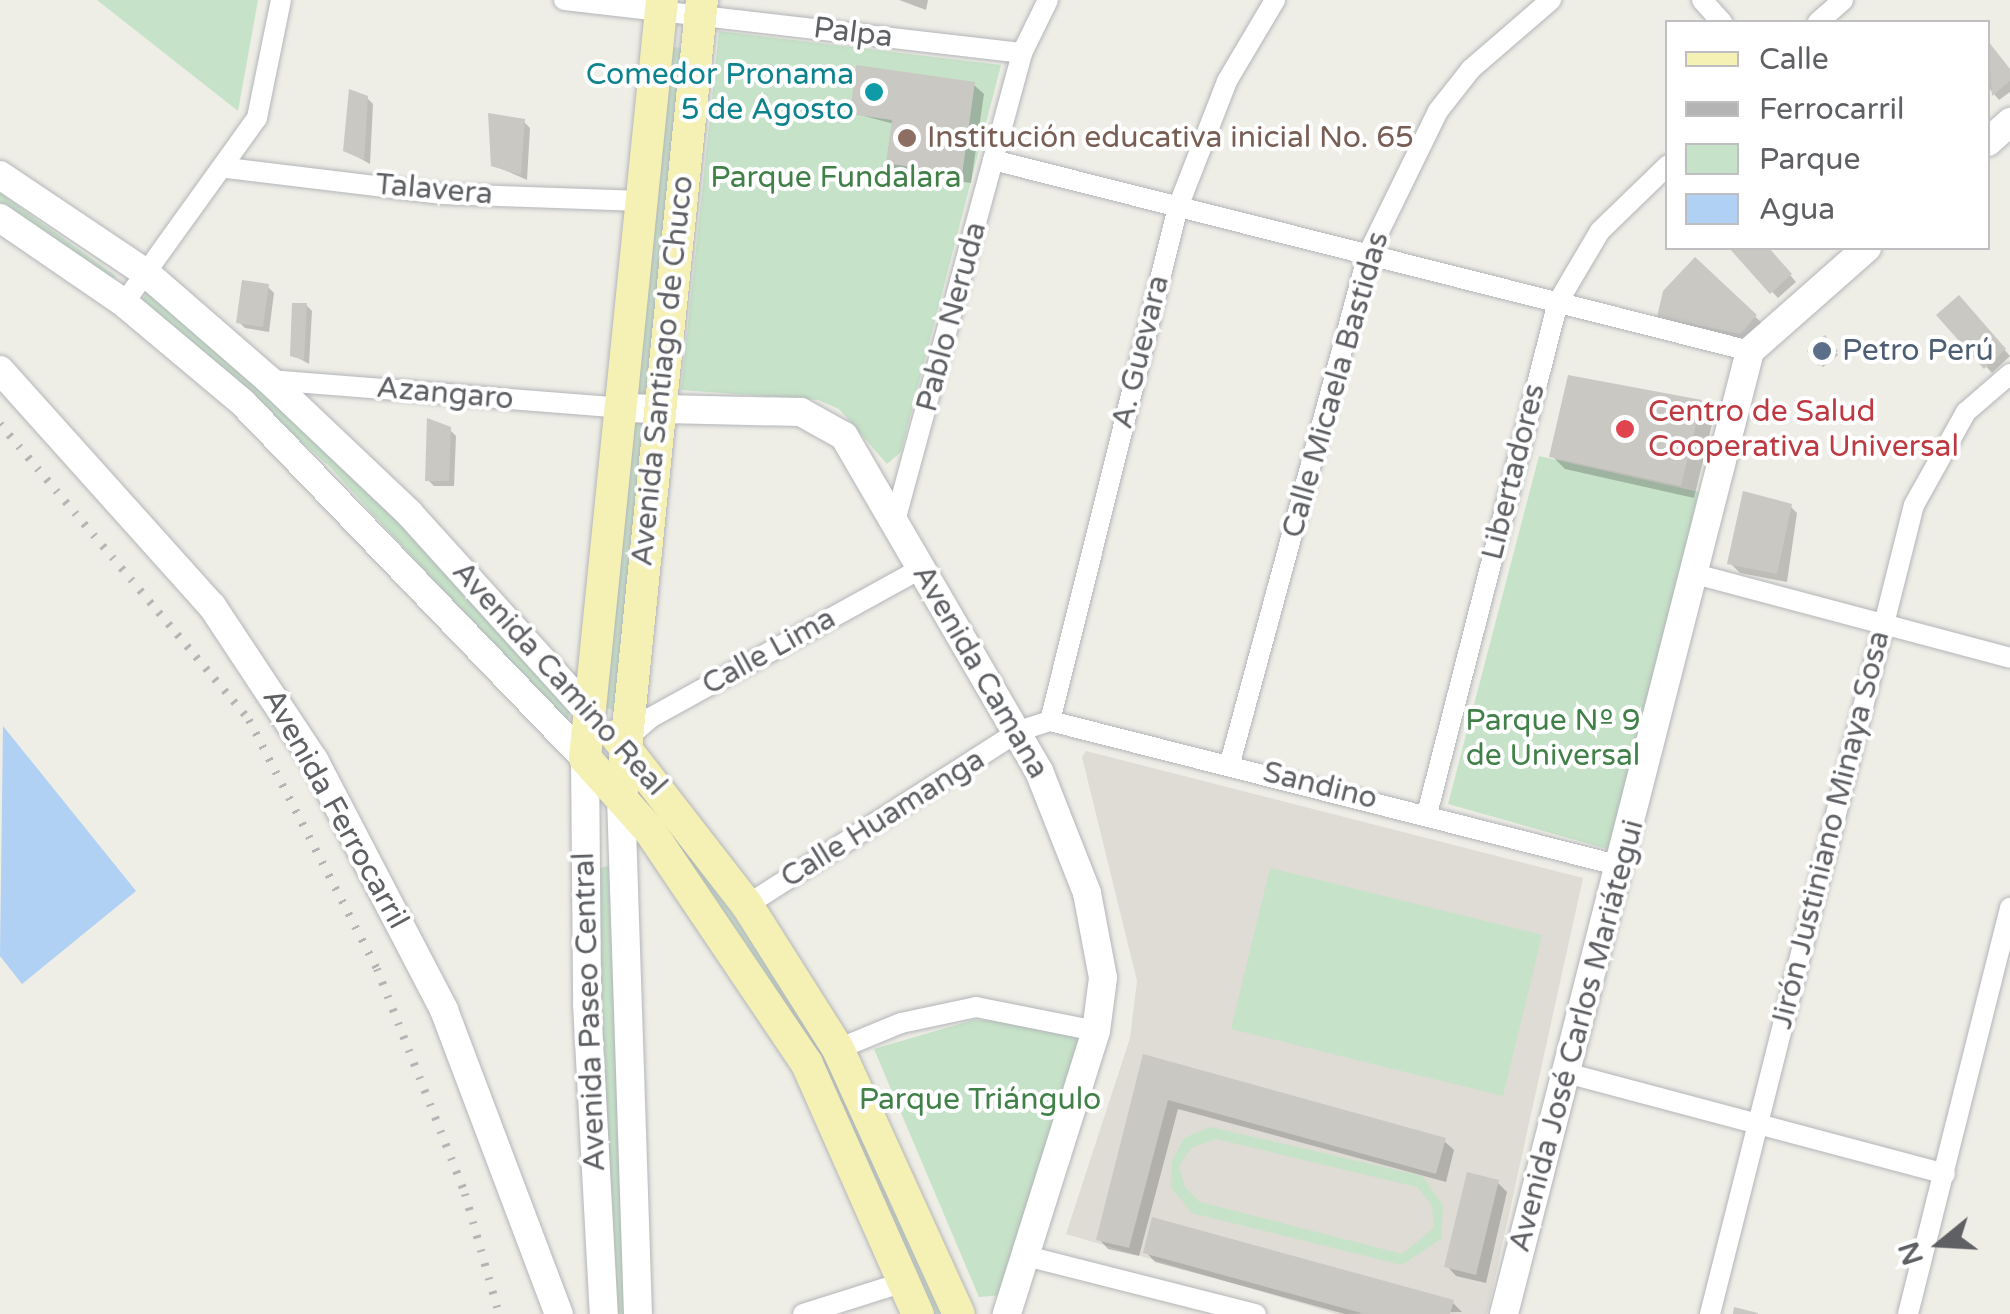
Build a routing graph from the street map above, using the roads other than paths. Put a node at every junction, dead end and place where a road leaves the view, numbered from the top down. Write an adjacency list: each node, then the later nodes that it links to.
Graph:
1 (281, 0): 16 (street)
2 (564, 0): 8 (street, Palpa)
3 (1048, 0): 12 (street, Pablo Neruda)
4 (1275, 0): 20 (street, A. Guevara)
5 (1551, 0): 23 (street, Calle Micaela Bastidas)
6 (1702, 0): 10 (street)
7 (1843, 0): 11 (street)
8 (662, 6): 9 (street, Palpa); 19 (main road, Avenida Santiago de Chuco)
9 (702, 8): 12 (street, Palpa); 32 (main road, Avenida Santiago de Chuco)
10 (1720, 20)
11 (1820, 20)
12 (1022, 53): 15 (street, Pablo Neruda)
13 (2010, 122): 14 (street)
14 (1990, 140)
15 (993, 160): 20 (street); 33 (street, Pablo Neruda)
16 (227, 168): 19 (street, Talavera); 24 (street)
17 (1665, 168): 25 (street, Libertadores)
18 (0, 175): 24 (street, Avenida Camino Real)
19 (642, 201): 31 (main road, Avenida Santiago de Chuco)
20 (1178, 207): 23 (street); 39 (street, A. Guevara)
21 (0, 218): 26 (street, Avenida Camino Real)
22 (1865, 250): 27 (street)
23 (1368, 254): 25 (street); 43 (street, Calle Micaela Bastidas)
24 (146, 274): 26 (street); 30 (street, Avenida Camino Real)
25 (1558, 302): 27 (street); 45 (street, Libertadores)
26 (124, 303): 42 (street, Avenida Camino Real)
27 (1750, 351): 35 (street, Avenida José Carlos Mariátegui)
28 (0, 370): 56 (street, Avenida Ferrocarril)
29 (2010, 374): 36 (street, Jirón Justiniano Minaya Sosa)
30 (269, 380): 31 (street, Azangaro); 38 (street, Avenida Camino Real)
31 (621, 408): 32 (street, Avenida Camana); 38 (main road, Avenida Santiago de Chuco)
32 (659, 410): 33 (street, Avenida Camana); 41 (main road, Avenida Santiago de Chuco)
33 (895, 521): 34 (street, Avenida Camana)
34 (920, 569): 40 (street, Avenida Camana); 41 (street, Calle Lima)
35 (1695, 574): 36 (street); 46 (street, Avenida José Carlos Mariátegui)
36 (1881, 626): 37 (street); 52 (street, Jirón Justiniano Minaya Sosa)
37 (2010, 658)
38 (587, 710): 41 (main road, Avenida Camino Real); 42 (main road, Avenida Paseo Central)
39 (1050, 720): 40 (street); 43 (street, Sandino)
40 (1019, 732): 47 (street, Calle Huamanga); 49 (street, Avenida Camana)
41 (623, 742): 44 (main road, Avenida Paseo Central); 47 (main road, Avenida Camino Real)
42 (584, 758): 44 (main road, Avenida Camino Real); 57 (street, Avenida Paseo Central)
43 (1230, 763): 45 (street, Sandino)
44 (621, 796): 55 (main road, Avenida Camino Real); 58 (street, Avenida Paseo Central)
45 (1427, 814): 46 (street, Sandino)
46 (1621, 866): 51 (street, Avenida José Carlos Mariátegui)
47 (747, 905): 50 (main road, Avenida Camino Real)
48 (2010, 909): 53 (street)
49 (1096, 1031): 50 (street); 54 (street, Avenida Camana)
50 (838, 1049): 61 (main road, Avenida Camino Real)
51 (1570, 1074): 52 (street); 64 (street, Avenida José Carlos Mariátegui)
52 (1760, 1122): 53 (street); 65 (street, Jirón Justiniano Minaya Sosa)
53 (1945, 1174): 66 (street)
54 (1030, 1257): 62 (street, Avenida Camana); 63 (street)
55 (904, 1282): 59 (street); 60 (main road, Avenida Camino Real)
56 (559, 1314)
57 (604, 1314)
58 (638, 1314)
59 (803, 1314)
60 (918, 1314)
61 (958, 1314)
62 (1007, 1314)
63 (1256, 1314)
64 (1504, 1314)
65 (1710, 1314)
66 (1908, 1314)

